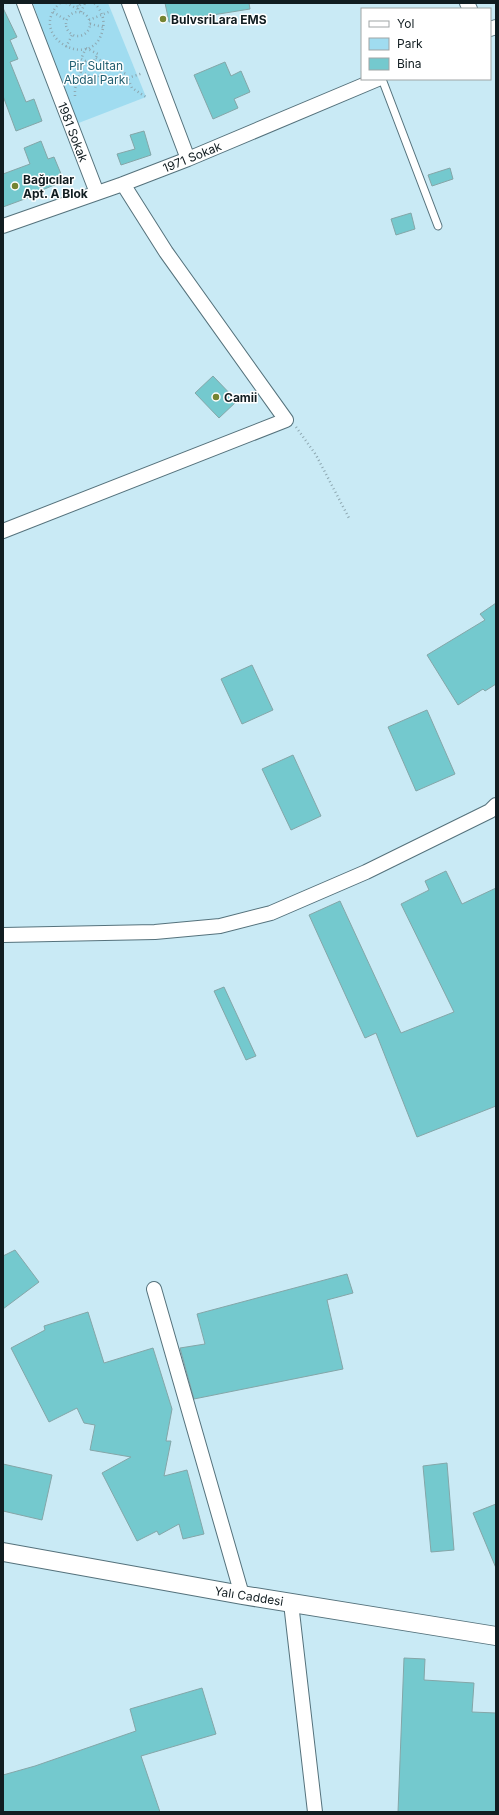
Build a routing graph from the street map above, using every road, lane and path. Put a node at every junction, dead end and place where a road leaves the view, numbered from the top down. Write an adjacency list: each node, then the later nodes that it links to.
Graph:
1 (24, 3): 32 (street, 1981 Sokak)
2 (60, 3): 11 (path)
3 (77, 3): 9 (path)
4 (81, 3): 9 (path)
5 (85, 3): 13 (path)
6 (94, 3): 14 (path)
7 (130, 3): 30 (street)
8 (68, 4): 9 (path)
9 (78, 9): 12 (path)
10 (111, 11): 14 (path)
11 (53, 12): 15 (path); 20 (path)
12 (74, 12): 13 (path); 15 (path)
13 (81, 12): 16 (path)
14 (102, 14): 16 (path); 18 (path)
15 (66, 20): 19 (path)
16 (90, 20): 17 (path)
17 (90, 24): 18 (path); 19 (path)
18 (104, 27): 21 (path)
19 (72, 35): 20 (path)
20 (66, 47): 21 (path)
21 (86, 48): 22 (path); 23 (path)
22 (96, 58): 23 (path); 24 (path)
23 (86, 61): 25 (path)
24 (109, 64): 25 (path); 28 (path)
25 (81, 72): 29 (path)
26 (376, 80): 30 (street, 1971 Sokak)
27 (382, 80): 34 (lane)
28 (146, 97)
29 (75, 100)
30 (188, 160): 31 (street, 1971 Sokak)
31 (123, 184): 32 (street, 1971 Sokak); 35 (street)
32 (97, 193): 33 (street, 1971 Sokak)
33 (3, 226)
34 (438, 226)
35 (286, 420): 36 (path); 37 (street)
36 (350, 520)
37 (3, 531)
38 (496, 805): 39 (street)
39 (3, 935)
40 (154, 1289): 42 (street)
41 (3, 1552): 42 (street, Yalı Caddesi)
42 (242, 1595): 43 (street, Yalı Caddesi)
43 (291, 1603): 44 (street, Yalı Caddesi); 45 (street)
44 (496, 1636)
45 (314, 1812)

